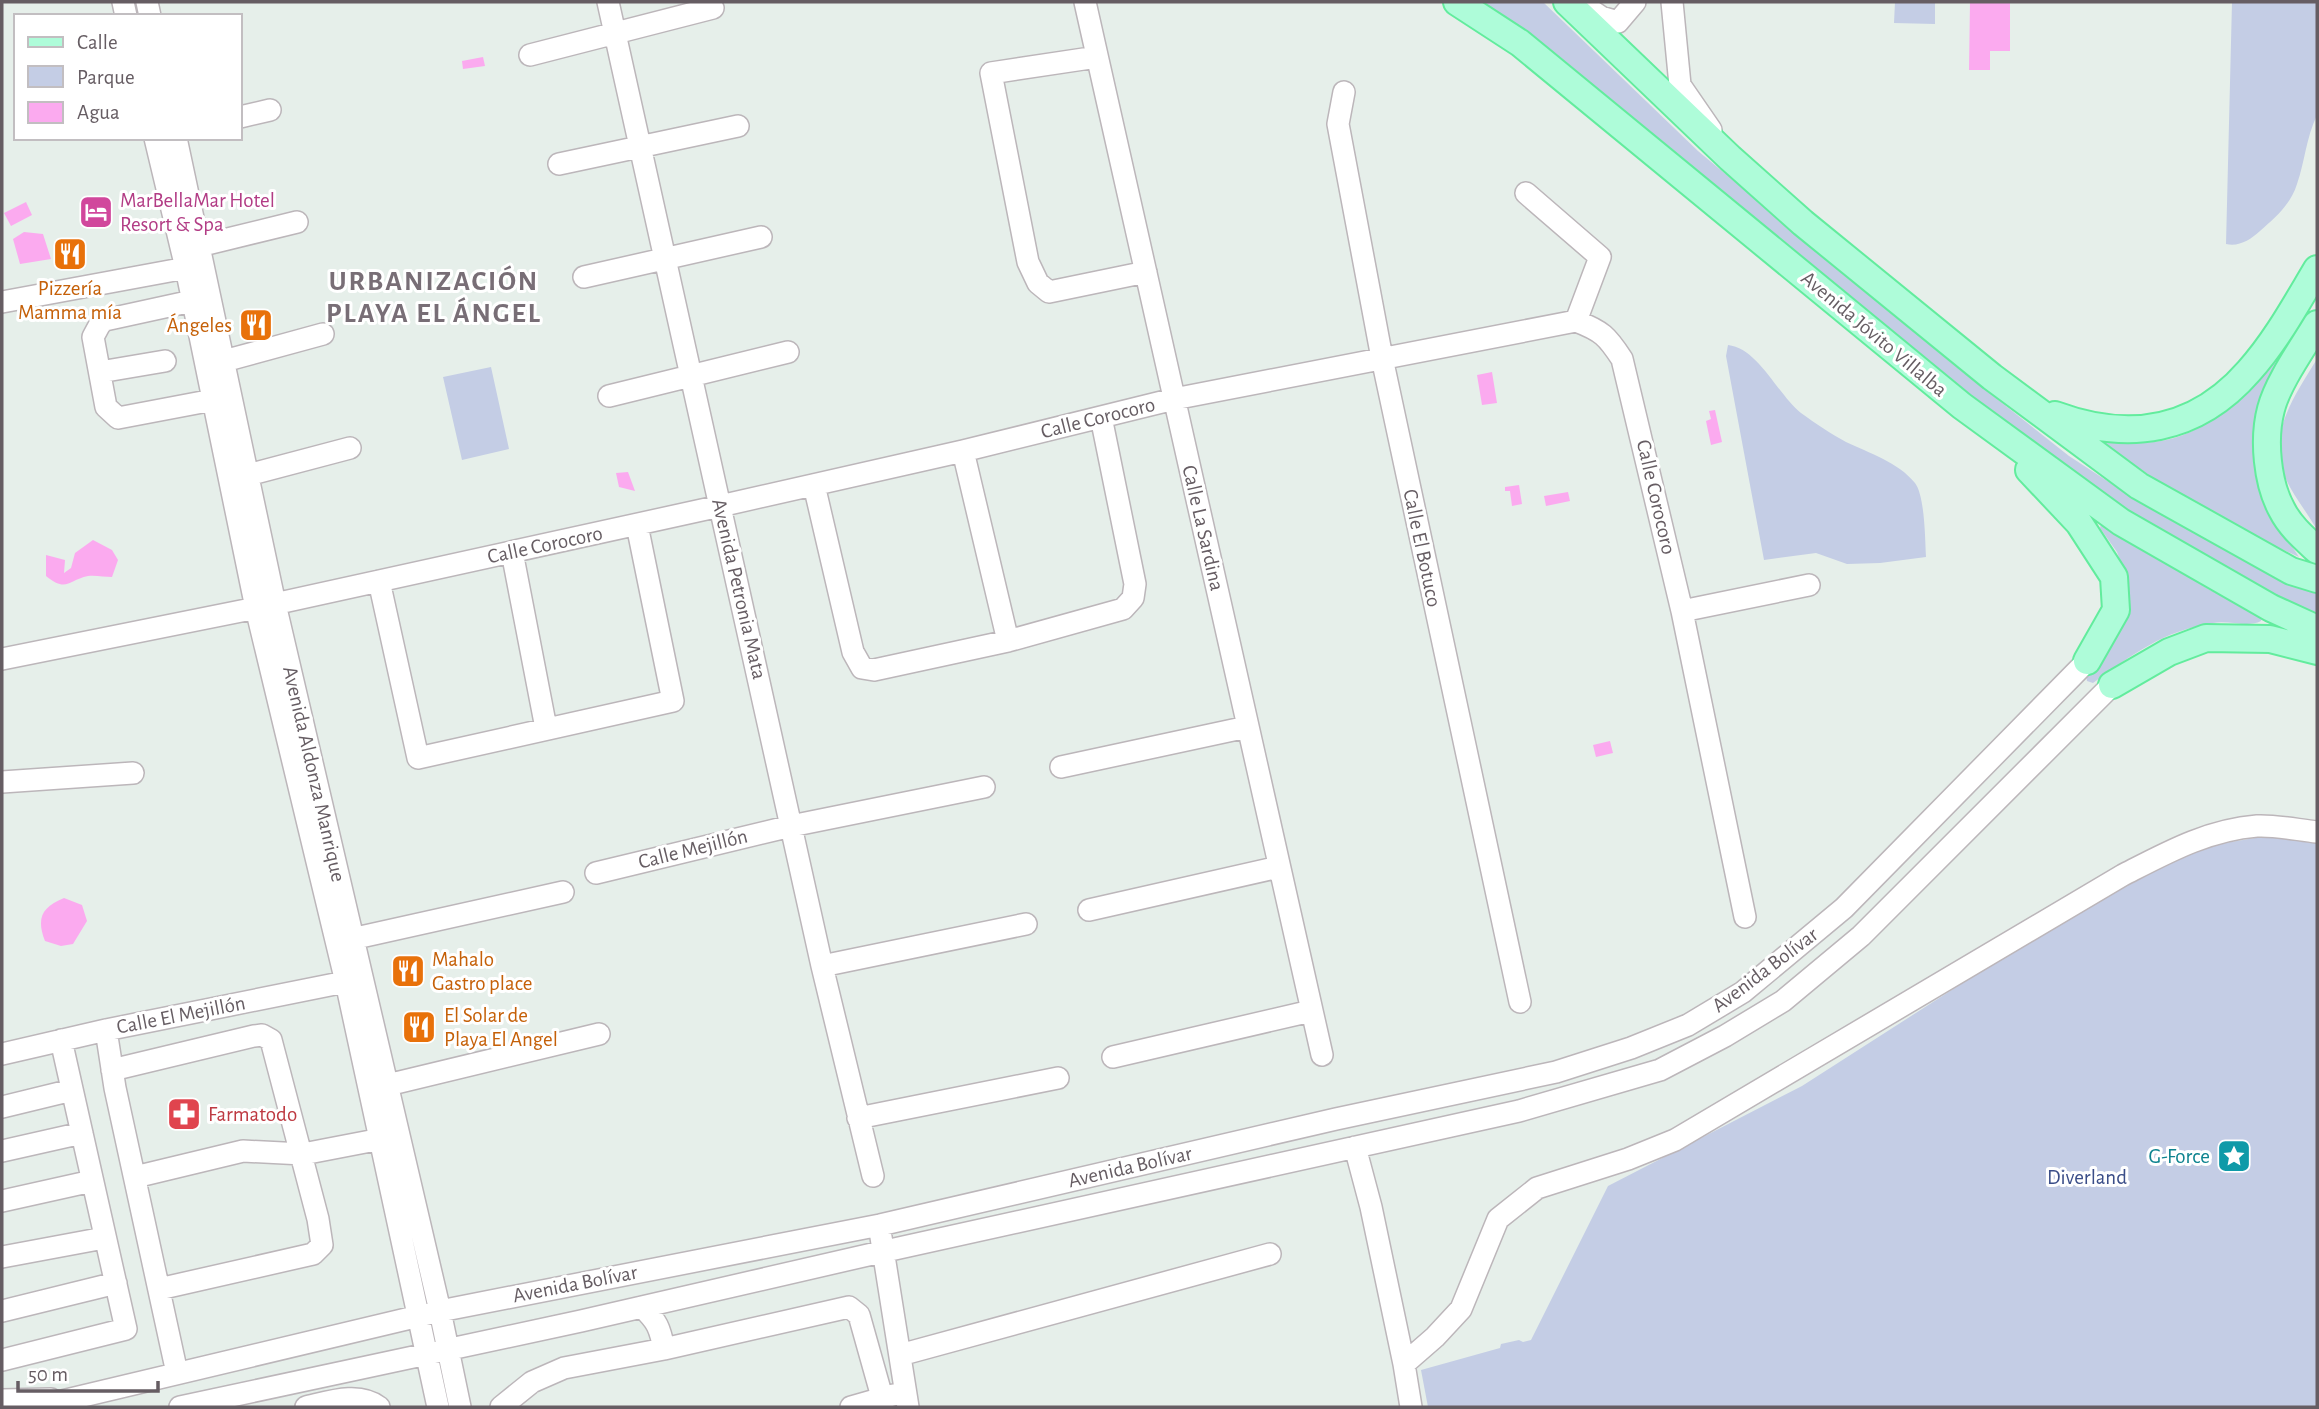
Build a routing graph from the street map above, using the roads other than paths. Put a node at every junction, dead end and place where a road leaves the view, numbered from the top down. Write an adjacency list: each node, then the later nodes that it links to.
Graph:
1 (608, 2): 9 (street, Avenida Petronia Mata)
2 (1085, 2): 11 (street, Calle La Sardina)
3 (1457, 2): 45 (main road, Avenida Jóvito Villalba)
4 (1567, 2): 19 (main road, Avenida Jóvito Villalba)
5 (1579, 2): 6 (street)
6 (1635, 2)
7 (1672, 2): 19 (street)
8 (713, 8): 9 (street)
9 (615, 33): 10 (street); 18 (street, Avenida Petronia Mata)
10 (530, 55)
11 (1097, 57): 28 (street, Calle La Sardina); 28 (street)
12 (1343, 92): 36 (street, Calle El Botuco)
13 (270, 110): 14 (street)
14 (242, 117)
15 (738, 125): 18 (street)
16 (155, 140): 26 (street, Avenida Aldonza Manrique)
17 (176, 140): 24 (street, Avenida Aldonza Manrique)
18 (640, 147): 20 (street); 25 (street, Avenida Petronia Mata)
19 (1730, 158): 44 (main road, Avenida Jóvito Villalba)
20 (559, 164)
21 (1526, 192): 32 (street)
22 (297, 222): 24 (street)
23 (761, 237): 25 (street)
24 (199, 246): 38 (street, Avenida Aldonza Manrique)
25 (665, 259): 29 (street); 40 (street, Avenida Petronia Mata)
26 (186, 268): 30 (street, Avenida Aldonza Manrique); 31 (street)
27 (2317, 269): 44 (main road)
28 (1146, 272): 42 (street, Calle La Sardina)
29 (583, 277)
30 (192, 301): 39 (street); 43 (street, Avenida Aldonza Manrique)
31 (2, 302)
32 (1576, 321): 36 (street, Calle Corocoro); 59 (street, Calle Corocoro)
33 (2317, 324): 53 (main road)
34 (323, 334): 38 (street)
35 (788, 352): 40 (street)
36 (1382, 358): 42 (street, Calle Corocoro); 83 (street, Calle El Botuco)
37 (165, 361): 39 (street)
38 (223, 361): 49 (street, Avenida Aldonza Manrique)
39 (100, 372): 43 (street)
40 (691, 376): 41 (street); 51 (street, Avenida Petronia Mata)
41 (609, 396)
42 (1174, 399): 46 (street, Calle Corocoro); 66 (street, Calle La Sardina)
43 (213, 400): 58 (street, Avenida Aldonza Manrique)
44 (2030, 406): 55 (main road, Avenida Jóvito Villalba)
45 (1962, 407): 60 (main road, Avenida Jóvito Villalba); 64 (main road)
46 (1101, 417): 48 (street, Calle Corocoro); 61 (street)
47 (350, 448): 49 (street)
48 (963, 451): 50 (street, Calle Corocoro); 61 (street)
49 (248, 475): 58 (street, Avenida Aldonza Manrique)
50 (814, 485): 51 (street, Calle Corocoro); 61 (street)
51 (720, 506): 52 (street, Calle Corocoro); 72 (street, Avenida Petronia Mata)
52 (637, 524): 54 (street, Calle Corocoro); 67 (street)
53 (2317, 550)
54 (512, 552): 56 (street, Calle Corocoro); 67 (street)
55 (2317, 579)
56 (379, 581): 58 (street, Calle Corocoro); 67 (street)
57 (1810, 585): 59 (street)
58 (265, 606): 63 (street, Calle Corocoro); 80 (street, Avenida Aldonza Manrique)
59 (1682, 611): 78 (street, Calle Corocoro)
60 (2317, 629)
61 (1008, 641)
62 (2317, 651): 65 (main road)
63 (2, 659)
64 (2087, 661): 106 (street, Avenida Bolívar)
65 (2112, 685): 99 (street, Avenida Bolívar)
66 (1247, 727): 68 (street); 74 (street, Calle La Sardina)
67 (546, 728)
68 (1061, 767)
69 (132, 774): 70 (street)
70 (2, 782)
71 (984, 787): 72 (street, Calle Mejillón)
72 (791, 826): 75 (street, Calle Mejillón); 81 (street, Avenida Petronia Mata)
73 (2317, 832): 122 (street)
74 (1279, 867): 77 (street); 84 (street, Calle La Sardina)
75 (596, 873)
76 (563, 891): 80 (street)
77 (1089, 910)
78 (1745, 917)
79 (1026, 925): 81 (street)
80 (344, 941): 82 (street, Avenida Aldonza Manrique)
81 (822, 966): 96 (street, Avenida Petronia Mata)
82 (354, 981): 85 (street, Calle El Mejillón); 93 (street, Avenida Aldonza Manrique)
83 (1520, 1002)
84 (1311, 1011): 89 (street, Calle La Sardina); 90 (street)
85 (106, 1030): 87 (street, Calle El Mejillón); 91 (street)
86 (599, 1034): 93 (street)
87 (61, 1040): 88 (street, Calle El Mejillón); 94 (street)
88 (2, 1054)
89 (1322, 1055)
90 (1113, 1057)
91 (113, 1070): 101 (street); 103 (street)
92 (1058, 1079): 96 (street)
93 (379, 1087): 98 (street, Avenida Aldonza Manrique); 115 (street, Avenida Aldonza Manrique)
94 (72, 1090): 95 (street); 97 (street)
95 (2, 1107)
96 (858, 1118): 102 (street, Avenida Petronia Mata)
97 (82, 1133): 100 (street); 104 (street)
98 (381, 1139): 101 (street); 116 (street, Avenida Aldonza Manrique)
99 (1355, 1147): 108 (street, Avenida Bolívar); 122 (street)
100 (2, 1151)
101 (303, 1154): 103 (street); 112 (street)
102 (873, 1176)
103 (135, 1177): 112 (street)
104 (92, 1181): 105 (street); 107 (street)
105 (2, 1201)
106 (880, 1225): 108 (street); 115 (street, Avenida Bolívar)
107 (104, 1238): 110 (street); 111 (street)
108 (881, 1252): 113 (street, Avenida Bolívar); 120 (street)
109 (1270, 1254): 120 (street)
110 (2, 1257)
111 (116, 1283): 114 (street); 121 (street)
112 (159, 1289): 123 (street)
113 (642, 1307): 117 (street); 118 (street, Avenida Bolívar)
114 (2, 1311)
115 (440, 1311): 116 (street, Avenida Bolívar); 118 (street, Avenida Aldonza Manrique)
116 (417, 1317): 119 (street, Avenida Aldonza Manrique); 123 (street, Avenida Bolívar)
117 (664, 1349): 124 (street); 134 (street)
118 (449, 1350): 119 (street, Avenida Bolívar); 133 (street, Avenida Aldonza Manrique)
119 (426, 1355): 129 (street, Avenida Bolívar); 132 (street, Avenida Aldonza Manrique)
120 (900, 1355): 126 (street)
121 (2, 1360)
122 (1404, 1364): 136 (street)
123 (177, 1373): 125 (street, Avenida Bolívar)
124 (882, 1397): 126 (street); 135 (street)
125 (74, 1398): 127 (street); 128 (street, Avenida Bolívar)
126 (907, 1400)
127 (2, 1401)
128 (37, 1407)
129 (180, 1407)
130 (306, 1407): 131 (street)
131 (379, 1407)
132 (438, 1407)
133 (460, 1407)
134 (501, 1407)
135 (854, 1407)
136 (1411, 1407)

